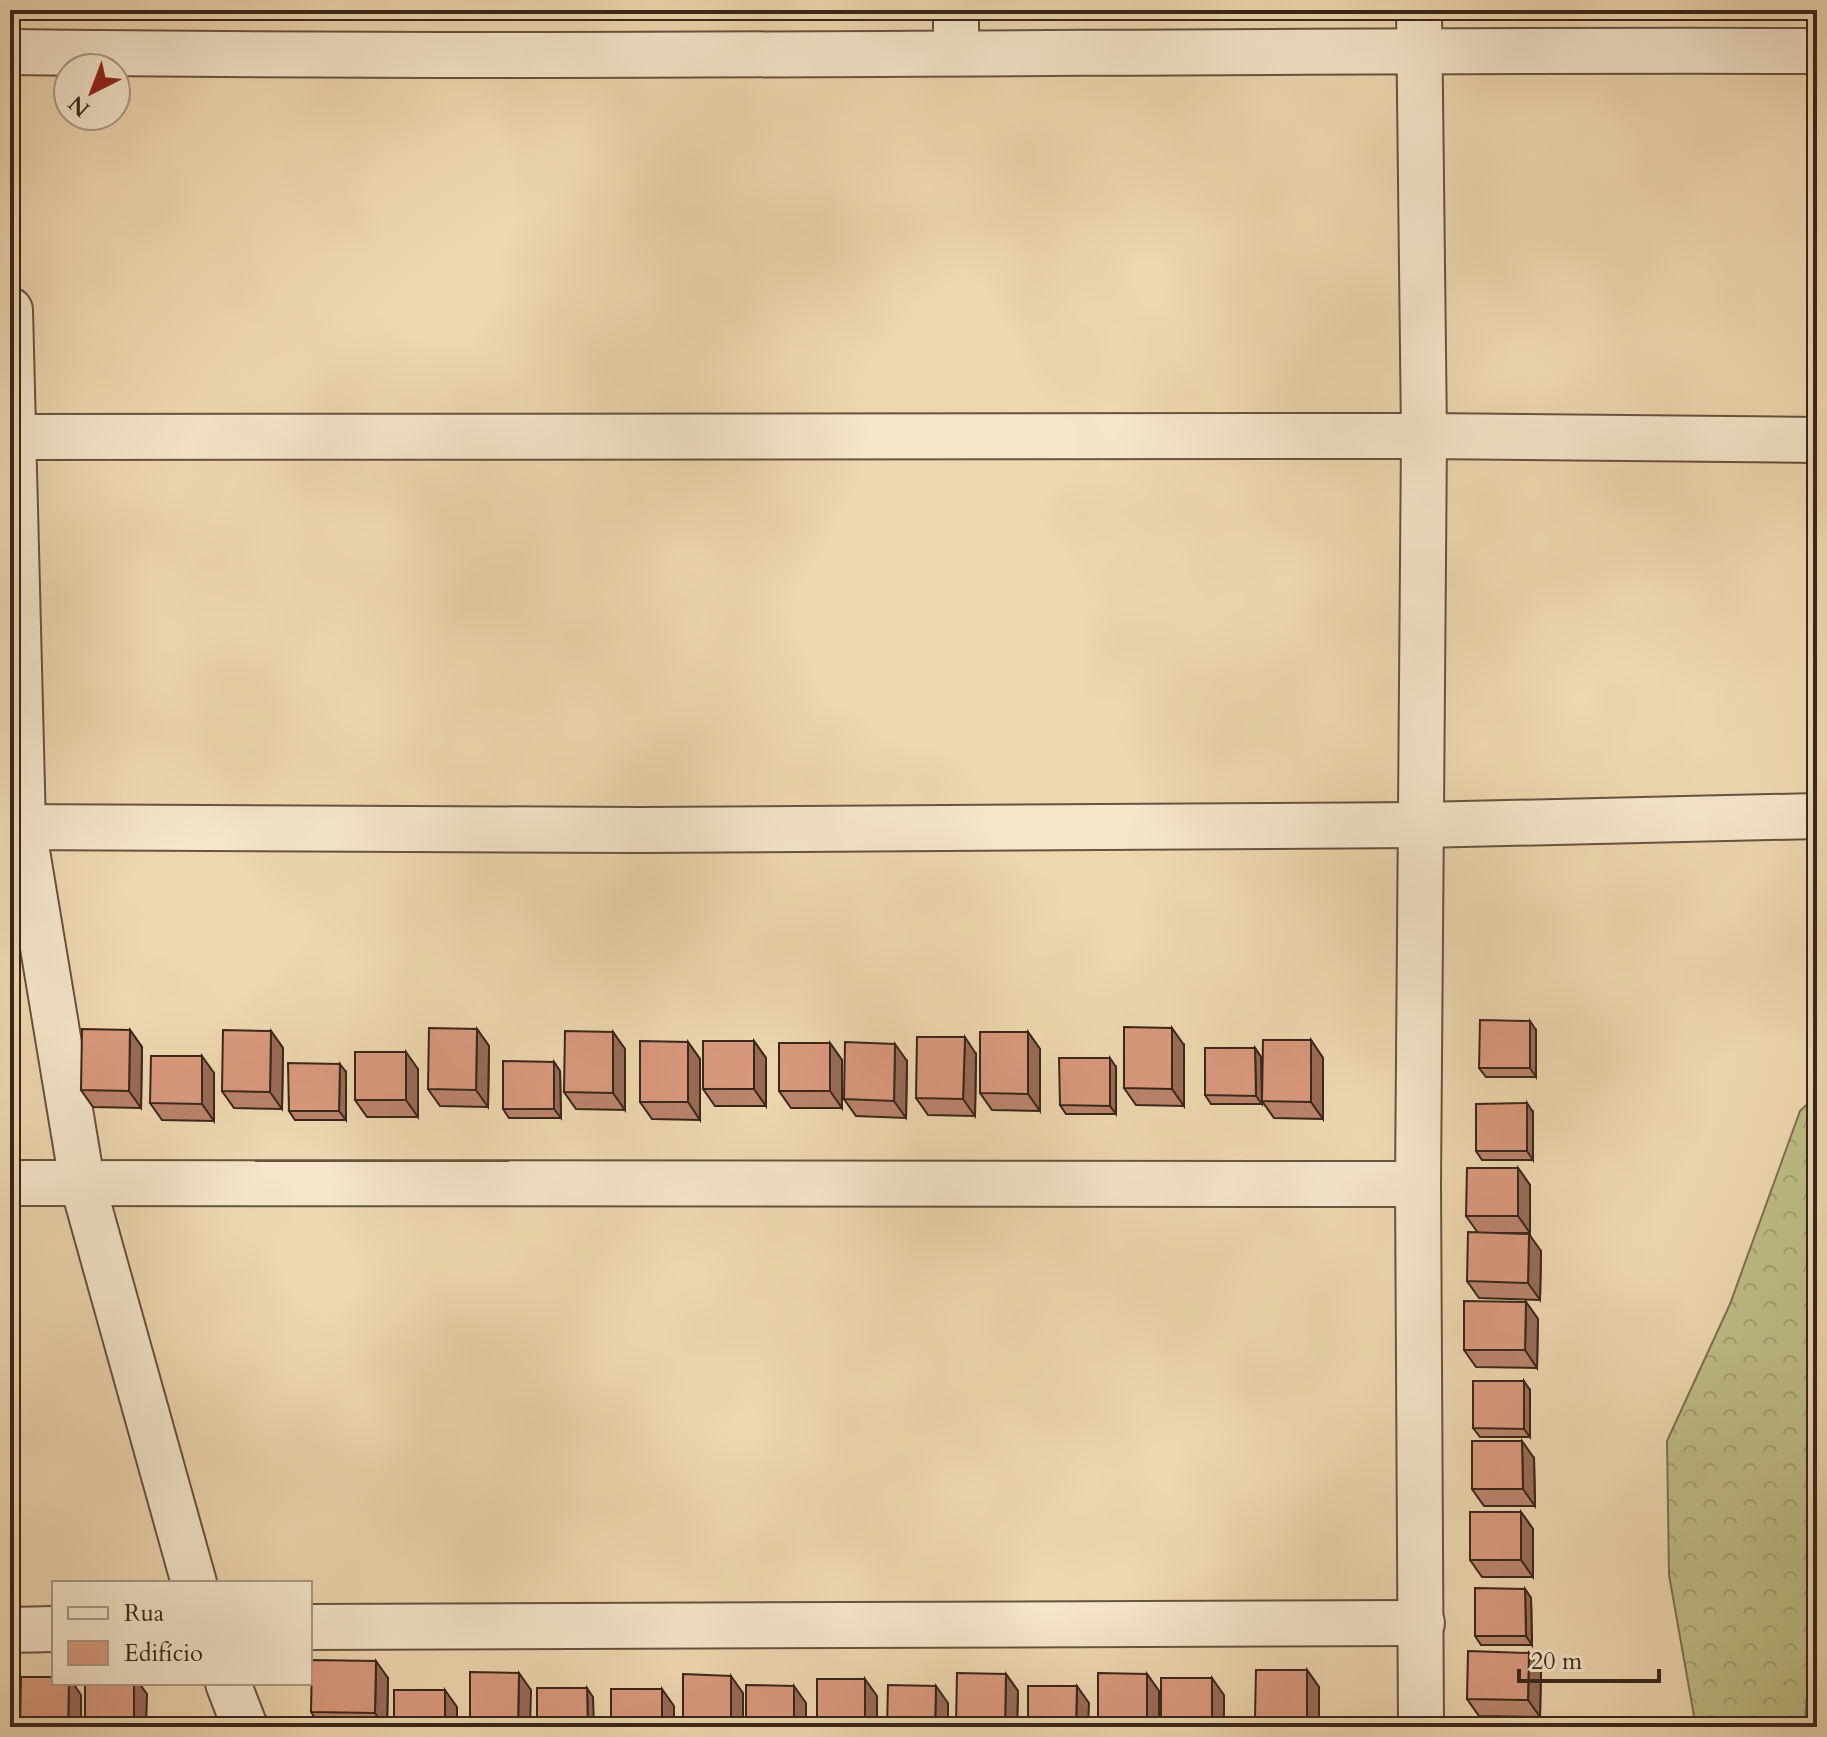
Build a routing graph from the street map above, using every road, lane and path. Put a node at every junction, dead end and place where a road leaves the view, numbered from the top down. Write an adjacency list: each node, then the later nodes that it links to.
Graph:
1 (956, 10): 5 (street)
2 (1419, 30): 3 (street); 5 (street); 7 (street)
3 (1817, 51)
4 (10, 52): 5 (street)
5 (956, 53)
6 (10, 310): 8 (street)
7 (1424, 436): 8 (street); 9 (street); 11 (street)
8 (12, 437): 12 (street)
9 (1817, 440)
10 (1817, 816): 11 (street)
11 (1421, 825): 12 (street); 15 (street)
12 (16, 827): 13 (street)
13 (82, 1182): 14 (street); 15 (street); 16 (street)
14 (10, 1183)
15 (1418, 1184): 17 (street)
16 (193, 1581)
17 (1422, 1623): 18 (street); 23 (street)
18 (312, 1627)
19 (52, 1629): 20 (street)
20 (10, 1630)
21 (229, 1685): 22 (street)
22 (245, 1727)
23 (1421, 1727)

